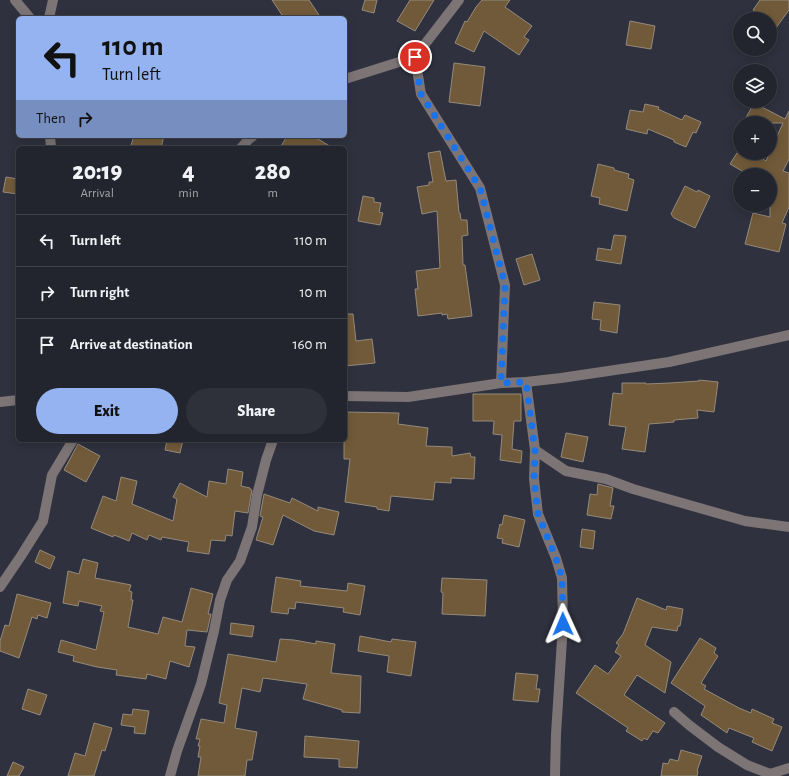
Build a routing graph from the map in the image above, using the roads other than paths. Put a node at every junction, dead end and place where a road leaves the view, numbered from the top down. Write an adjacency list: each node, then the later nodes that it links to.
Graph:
1 (15, 0): 4 (street)
2 (53, 0): 5 (street)
3 (459, 0): 6 (street)
4 (28, 16)
5 (49, 16)
6 (415, 57): 7 (street); 12 (street)
7 (347, 78)
8 (250, 138): 9 (street)
9 (243, 146)
10 (789, 335): 11 (street)
11 (526, 382): 12 (street); 18 (street)
12 (501, 383): 13 (street)
13 (347, 396)
14 (16, 400): 15 (street)
15 (0, 402)
16 (72, 442): 20 (street)
17 (272, 442): 23 (street)
18 (535, 450): 19 (street); 24 (street)
19 (789, 528)
20 (0, 587)
21 (674, 712): 22 (street)
22 (789, 768)
23 (170, 776)
24 (555, 776)

